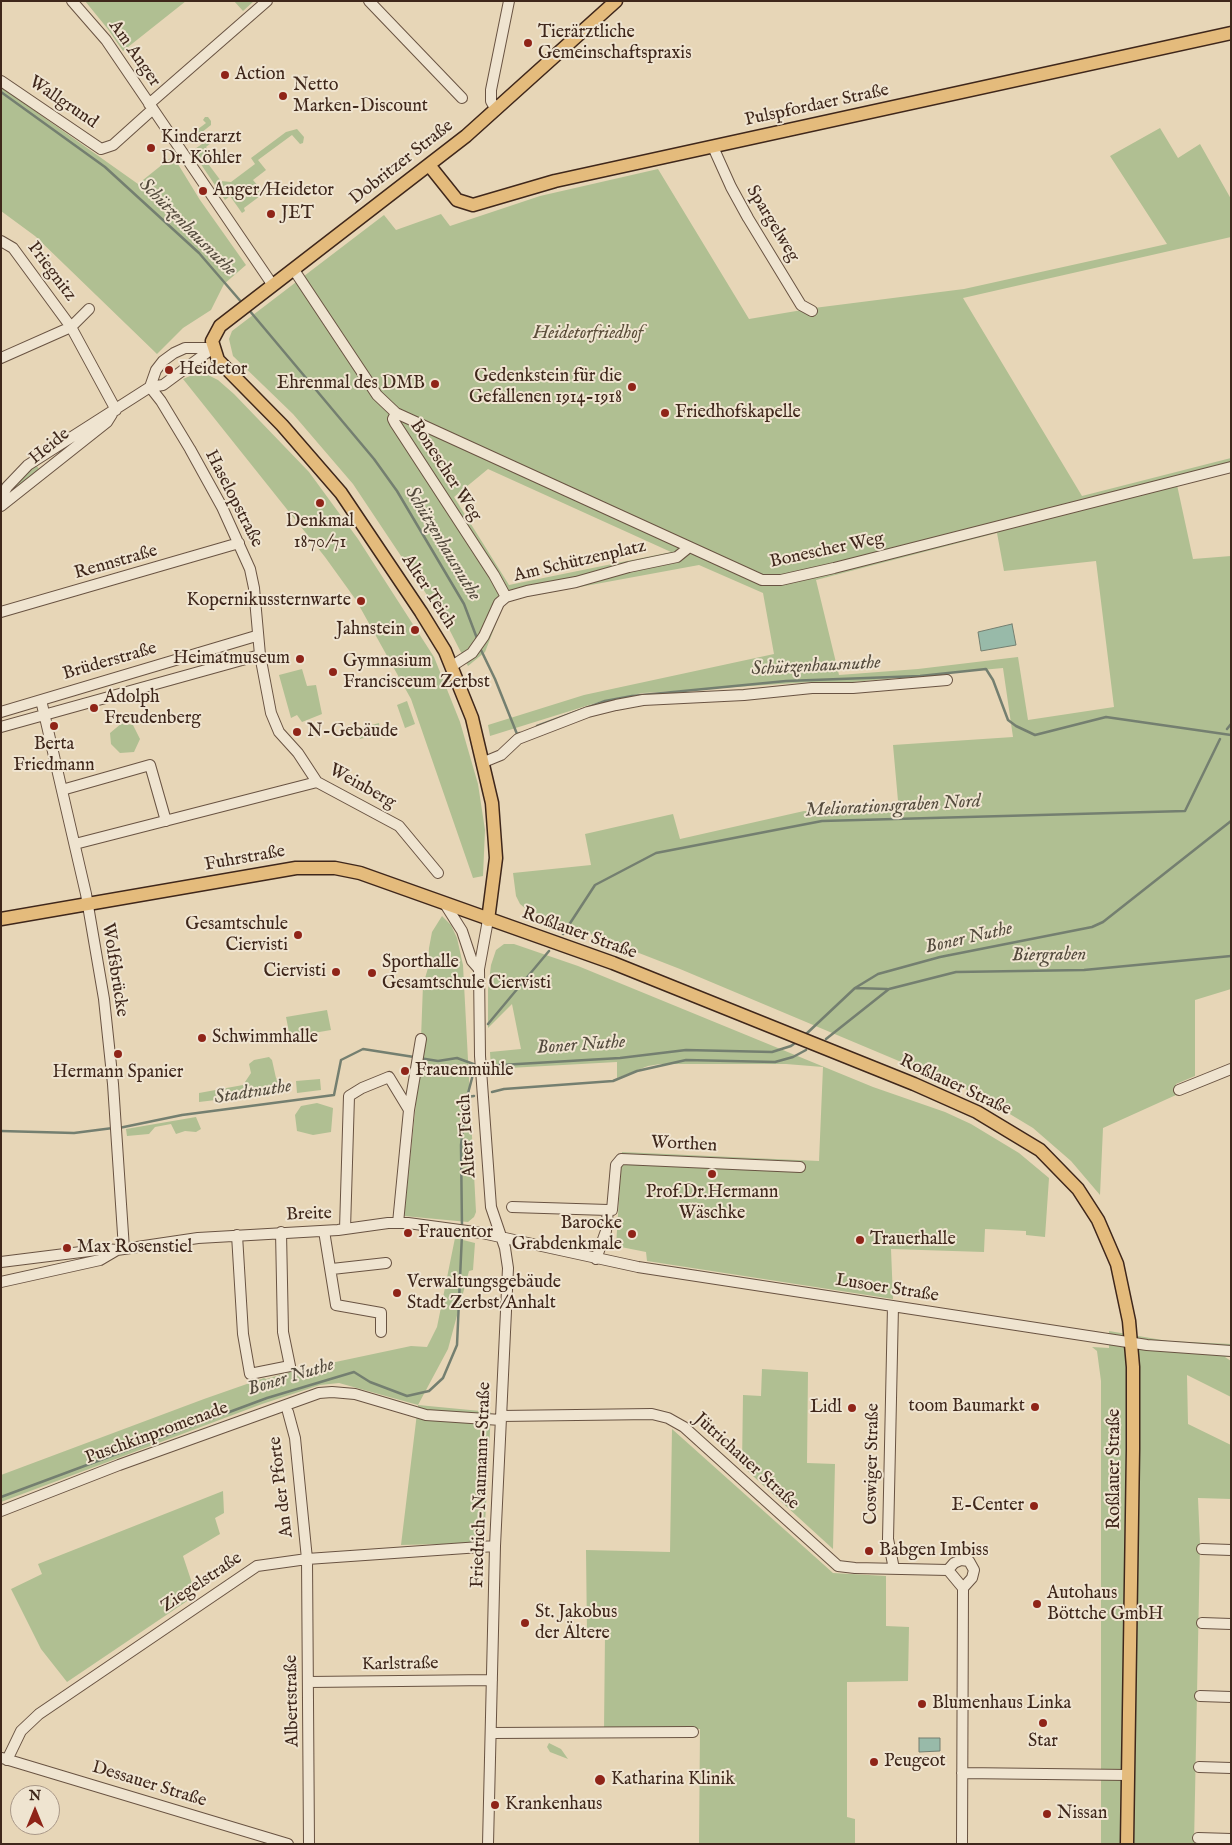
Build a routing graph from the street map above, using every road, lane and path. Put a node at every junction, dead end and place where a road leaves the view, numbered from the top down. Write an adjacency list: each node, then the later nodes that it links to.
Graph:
1 (72, 1): 9 (street, Am Anger)
2 (267, 1): 9 (street)
3 (369, 1): 8 (street)
4 (509, 1): 10 (street)
5 (616, 1): 10 (main road, Dobritzer Straße)
6 (1231, 33): 11 (main road, Pulspfordaer Straße)
7 (1, 81): 9 (street, Wallgrund)
8 (462, 98)
9 (151, 106): 15 (street, Am Anger)
10 (496, 110): 12 (main road, Dobritzer Straße)
11 (713, 147): 12 (main road, Pulspfordaer Straße); 17 (street, Spargelweg)
12 (429, 165): 14 (main road, Dobritzer Straße)
13 (1, 241): 18 (street, Priegnitz)
14 (294, 270): 15 (main road, Dobritzer Straße); 23 (street, Bonescher Weg)
15 (267, 288): 19 (main road, Dobritzer Straße)
16 (89, 309): 18 (street)
17 (812, 311)
18 (71, 327): 20 (street); 22 (street, Priegnitz)
19 (213, 348): 21 (street, Heide); 21 (street); 33 (main road, Alter Teich)
20 (1, 358)
21 (150, 387): 22 (street, Heide); 27 (street, Haselopstraße)
22 (116, 410): 25 (street, Heide); 26 (street, Heide)
23 (396, 413): 28 (street, Bonescher Weg); 29 (street, Bonescher Weg)
24 (1231, 466): 28 (street, Bonescher Weg)
25 (1, 498)
26 (1, 506)
27 (239, 543): 30 (street, Rennstraße); 31 (street, Haselopstraße)
28 (688, 548): 29 (street, Am Schützenplatz)
29 (506, 597): 33 (street, Am Schützenplatz)
30 (1, 612)
31 (256, 636): 32 (street, Weinberg); 35 (street, Brüderstraße)
32 (260, 655): 37 (street, Brüderstraße); 40 (street, Weinberg)
33 (452, 666): 39 (main road, Alter Teich)
34 (947, 680): 39 (street)
35 (40, 700): 36 (street, Brüderstraße); 37 (street, Wolfsbrücke)
36 (1, 712)
37 (45, 715): 38 (street, Brüderstraße); 41 (street, Wolfsbrücke)
38 (1, 727)
39 (484, 762): 48 (main road, Alter Teich)
40 (317, 782): 42 (street); 44 (street, Weinberg)
41 (62, 790): 42 (street); 43 (street, Wolfsbrücke)
42 (166, 821): 43 (street)
43 (75, 844): 46 (street, Wolfsbrücke)
44 (438, 873)
45 (445, 904): 46 (main road, Fuhrstraße); 48 (main road, Fuhrstraße); 49 (street, Alter Teich)
46 (88, 906): 47 (main road, Fuhrstraße); 63 (street, Wolfsbrücke)
47 (1, 919)
48 (488, 920): 49 (street, Alter Teich); 71 (main road, Roßlauer Straße)
49 (479, 969): 62 (street, Alter Teich)
50 (421, 1039): 53 (street)
51 (1231, 1069): 52 (street)
52 (1179, 1090)
53 (409, 1110): 57 (street); 58 (street)
54 (800, 1167): 56 (street, Worthen)
55 (512, 1207): 56 (street)
56 (610, 1210): 64 (street)
57 (398, 1223): 58 (street, Breite); 62 (street, Breite)
58 (345, 1230): 59 (street, Breite)
59 (324, 1231): 60 (street, Breite); 67 (street)
60 (281, 1232): 61 (street, Breite); 61 (street)
61 (237, 1235): 63 (street, Breite)
62 (502, 1238): 64 (street, Breite); 74 (street, Friedrich-Naumann-Straße)
63 (120, 1250): 65 (street, Breite); 68 (street, Breite)
64 (596, 1259): 69 (street, Lusoer Straße)
65 (1, 1262)
66 (386, 1263): 67 (street)
67 (332, 1269): 70 (street)
68 (1, 1282)
69 (894, 1306): 71 (street, Lusoer Straße); 80 (street, Coswiger Straße)
70 (381, 1332)
71 (1131, 1342): 72 (street, Lusoer Straße); 95 (main road, Roßlauer Straße)
72 (1231, 1351)
73 (288, 1412): 79 (street, An der Pforte)
74 (501, 1418): 75 (street, Puschkinpromenade); 76 (street, Friedrich-Naumann-Straße); 80 (street, Jütrichauer Straße)
75 (1, 1510)
76 (495, 1546): 79 (street, Ziegelstraße); 85 (street, Friedrich-Naumann-Straße)
77 (1202, 1549): 78 (street)
78 (1231, 1550)
79 (307, 1559): 86 (street, Albertstraße); 91 (street, Ziegelstraße)
80 (894, 1569): 81 (street)
81 (948, 1570): 82 (street); 82 (street)
82 (962, 1588): 94 (street)
83 (1202, 1624): 84 (street)
84 (1231, 1624)
85 (492, 1680): 86 (street, Karlstraße); 90 (street, Friedrich-Naumann-Straße)
86 (309, 1682): 99 (street, Albertstraße)
87 (1200, 1696): 88 (street)
88 (1231, 1697)
89 (694, 1732): 90 (street)
90 (491, 1733): 100 (street, Friedrich-Naumann-Straße)
91 (4, 1759): 98 (street, Dessauer Straße)
92 (1199, 1768): 93 (street)
93 (1231, 1768)
94 (962, 1773): 95 (street); 101 (street)
95 (1128, 1775): 102 (main road, Roßlauer Straße)
96 (1198, 1838): 97 (street)
97 (1231, 1839)
98 (288, 1844)
99 (309, 1844)
100 (488, 1844)
101 (962, 1844)
102 (1128, 1844)

